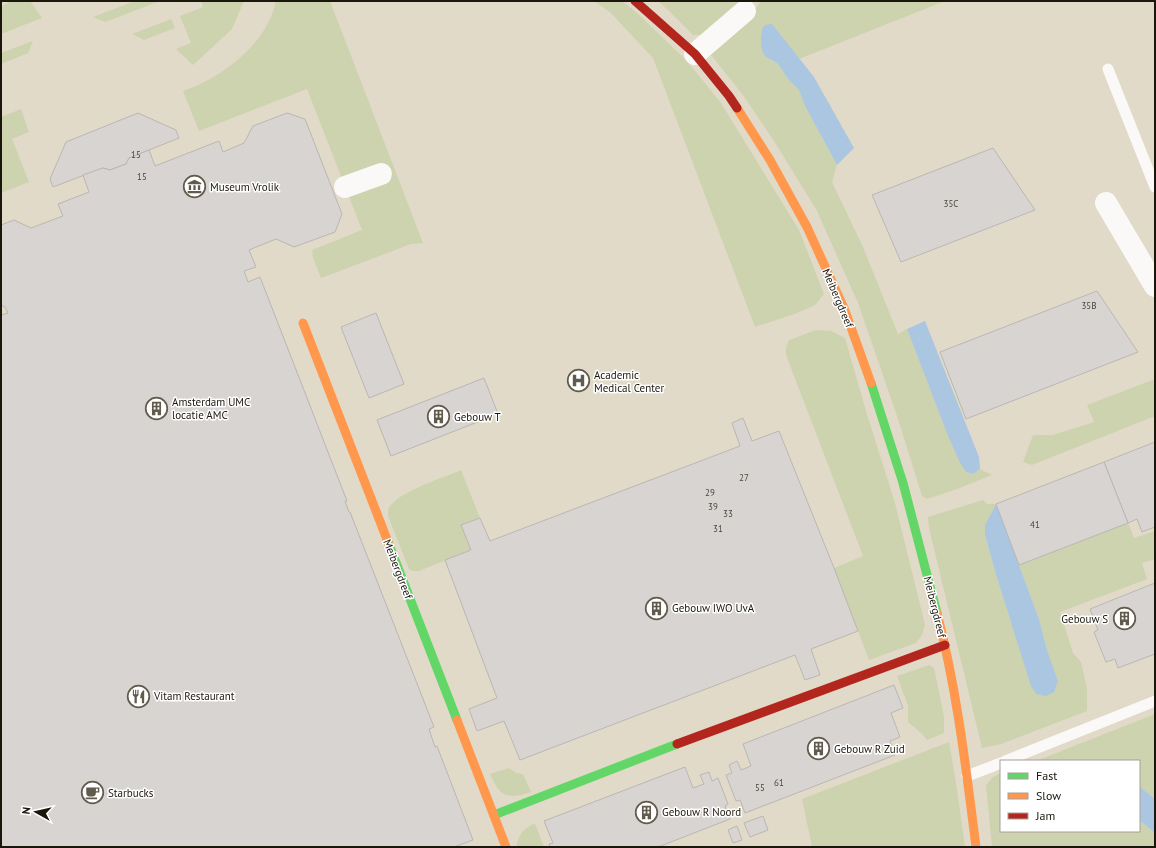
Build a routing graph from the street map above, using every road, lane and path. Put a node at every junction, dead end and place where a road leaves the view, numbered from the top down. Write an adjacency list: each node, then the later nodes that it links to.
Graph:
1 (635, 1): 3 (street, Meibergdreef)
2 (748, 6): 3 (street)
3 (695, 54): 11 (street, Meibergdreef)
4 (1108, 69): 7 (lane)
5 (381, 174): 6 (street)
6 (345, 187)
7 (1155, 187)
8 (1106, 203): 9 (street)
9 (1155, 286)
10 (303, 323): 16 (street, Meibergdreef)
11 (945, 645): 15 (street, Meibergdreef); 16 (street, Meibergdreef)
12 (1155, 701): 13 (lane)
13 (1008, 760)
14 (1000, 762): 15 (lane)
15 (967, 776): 18 (street, Meibergdreef)
16 (494, 815): 17 (street, Meibergdreef)
17 (506, 847)
18 (976, 847)

